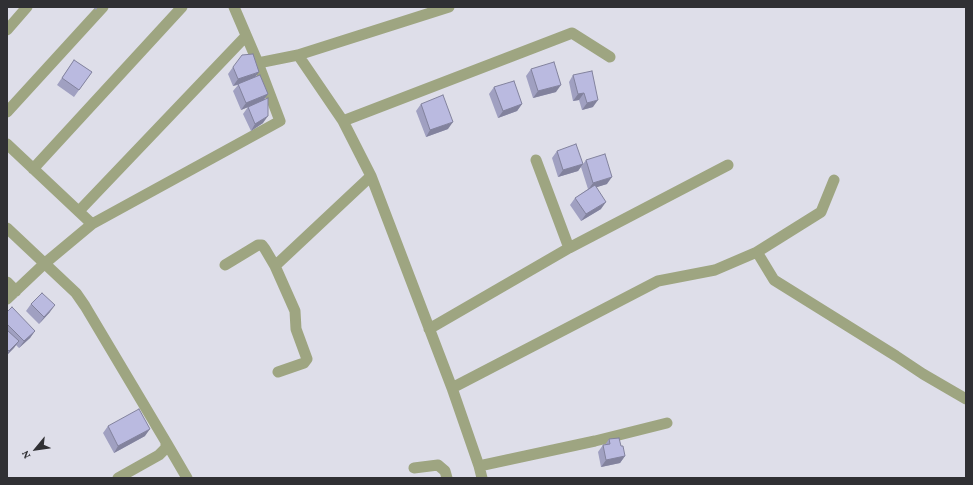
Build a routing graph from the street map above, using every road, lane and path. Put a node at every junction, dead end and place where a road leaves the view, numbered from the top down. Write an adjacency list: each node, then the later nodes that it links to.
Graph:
1 (27, 7): 6 (street)
2 (103, 7): 11 (street)
3 (182, 7): 16 (street)
4 (234, 7): 7 (street)
5 (449, 7): 8 (street)
6 (7, 30)
7 (246, 36): 10 (street); 19 (street)
8 (298, 55): 10 (street); 12 (street)
9 (610, 57): 12 (street)
10 (258, 63): 20 (street)
11 (7, 112)
12 (343, 121): 17 (street)
13 (7, 144): 16 (street)
14 (536, 160): 22 (street)
15 (728, 165): 22 (street)
16 (33, 169): 19 (street)
17 (371, 176): 26 (street); 30 (street)
18 (834, 180): 23 (street)
19 (78, 211): 20 (street)
20 (92, 224): 24 (street)
21 (7, 228): 24 (street)
22 (570, 248): 30 (street)
23 (757, 252): 32 (street); 33 (street)
24 (44, 264): 28 (street); 35 (street)
25 (225, 265): 26 (street)
26 (276, 266): 31 (street)
27 (7, 282): 28 (street)
28 (16, 291): 29 (street)
29 (7, 300)
30 (429, 329): 32 (street)
31 (278, 372)
32 (452, 388): 36 (street)
33 (966, 399)
34 (667, 423): 36 (street)
35 (166, 442): 38 (street); 39 (street)
36 (479, 466): 41 (street)
37 (414, 468): 40 (street)
38 (118, 478)
39 (187, 478)
40 (448, 478)
41 (482, 478)

